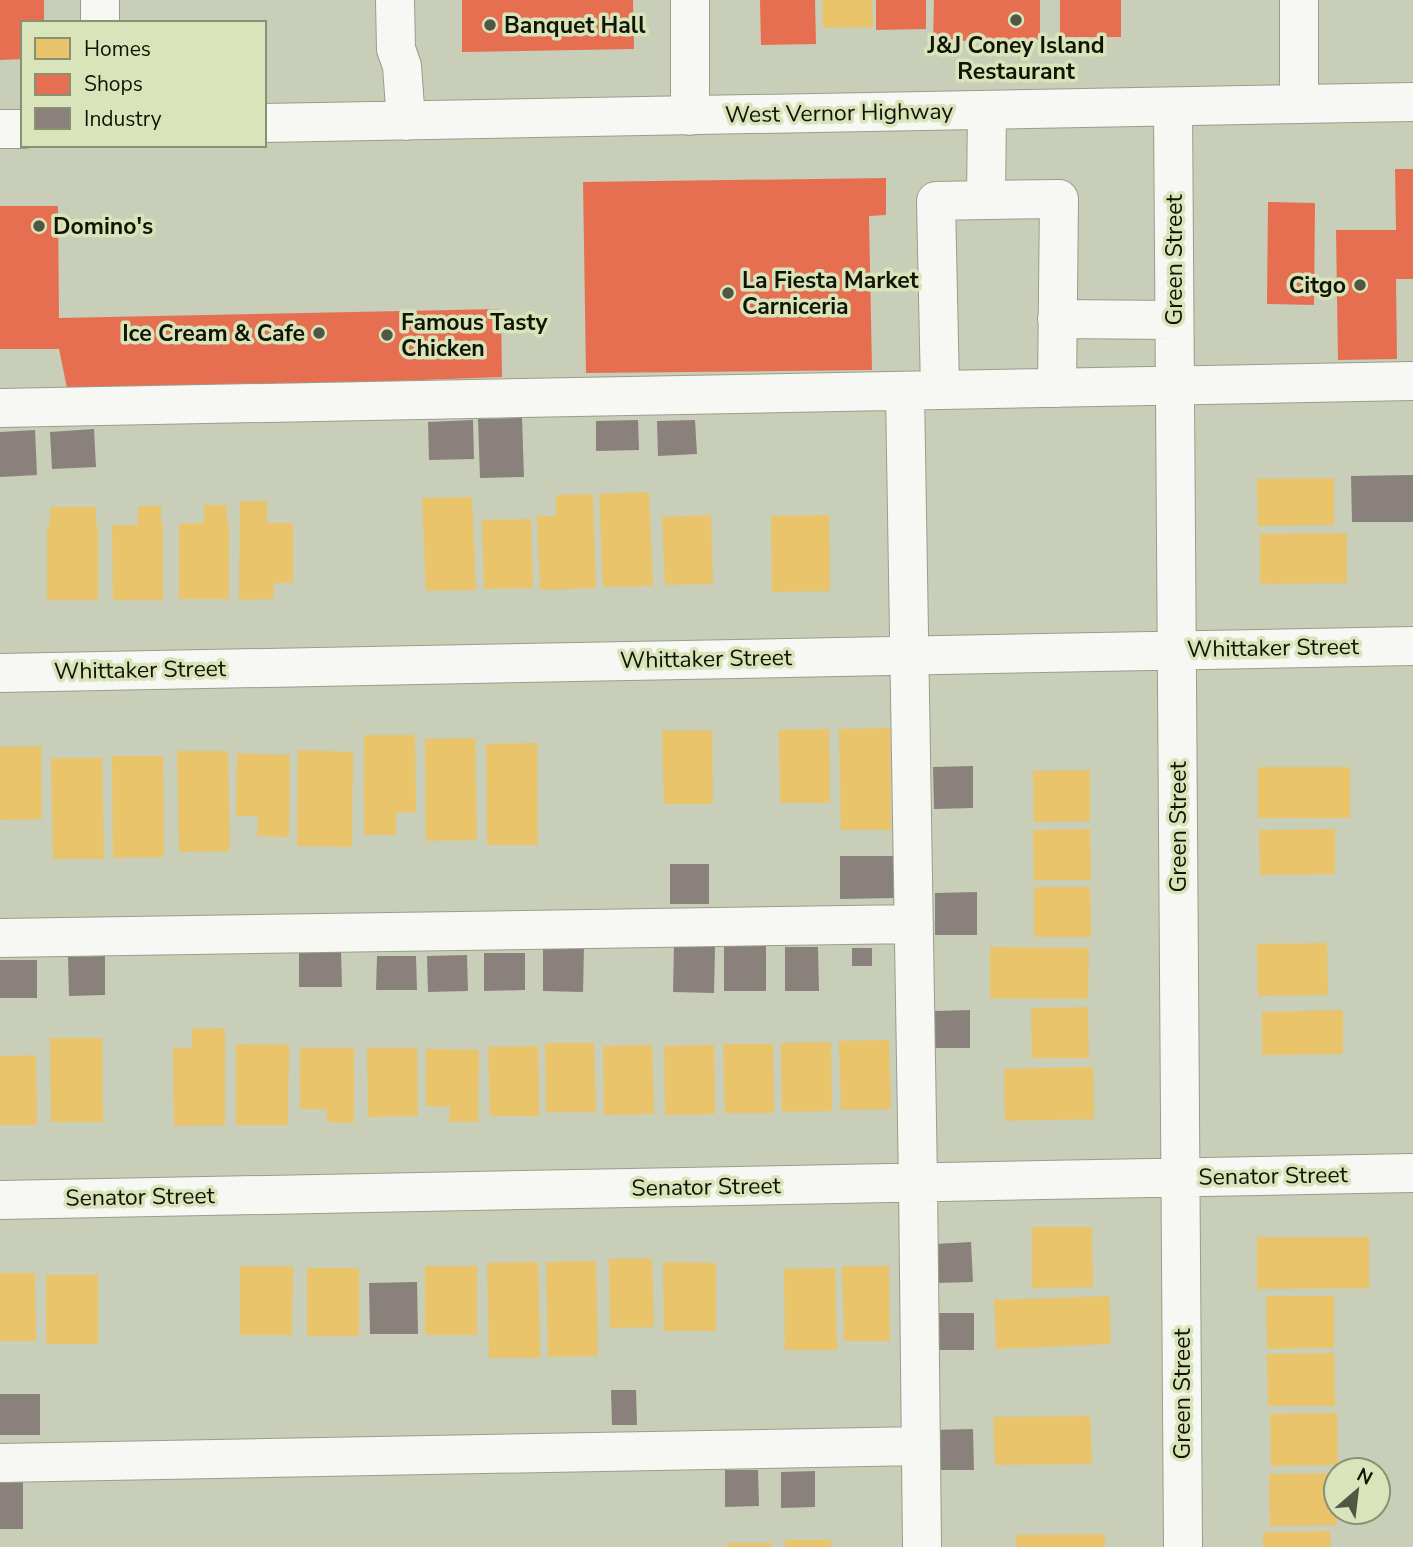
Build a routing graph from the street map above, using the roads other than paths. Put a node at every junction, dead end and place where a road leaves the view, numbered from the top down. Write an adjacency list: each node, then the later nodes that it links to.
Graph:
1 (100, 0): 5 (street)
2 (395, 0): 11 (street)
3 (690, 0): 10 (street)
4 (1299, 0): 7 (street)
5 (100, 21)
6 (1413, 102): 7 (street, West Vernor Highway)
7 (1299, 104): 8 (street, West Vernor Highway)
8 (1173, 107): 9 (street, West Vernor Highway); 17 (street, Green Street)
9 (987, 110): 10 (street, West Vernor Highway); 15 (street)
10 (690, 116): 11 (street, West Vernor Highway)
11 (406, 121): 12 (street, West Vernor Highway)
12 (266, 123)
13 (21, 128): 14 (street)
14 (0, 129)
15 (985, 200): 16 (street); 21 (street)
16 (1058, 318): 17 (street); 20 (street)
17 (1174, 320): 19 (street, Green Street)
18 (1413, 381): 19 (street)
19 (1175, 386): 20 (street); 24 (street, Green Street)
20 (1057, 388): 21 (street)
21 (923, 391): 22 (street); 25 (street)
22 (0, 408)
23 (1413, 646): 24 (street, Whittaker Street)
24 (1177, 650): 25 (street, Whittaker Street); 30 (street, Green Street)
25 (909, 656): 26 (street, Whittaker Street); 27 (street)
26 (0, 673)
27 (914, 924): 28 (street); 31 (street)
28 (0, 938)
29 (1413, 1173): 30 (street, Senator Street)
30 (1181, 1178): 31 (street, Senator Street); 36 (street, Green Street)
31 (918, 1183): 32 (street, Senator Street); 33 (street)
32 (0, 1200)
33 (921, 1446): 34 (street); 35 (street)
34 (0, 1463)
35 (922, 1547)
36 (1183, 1547)

